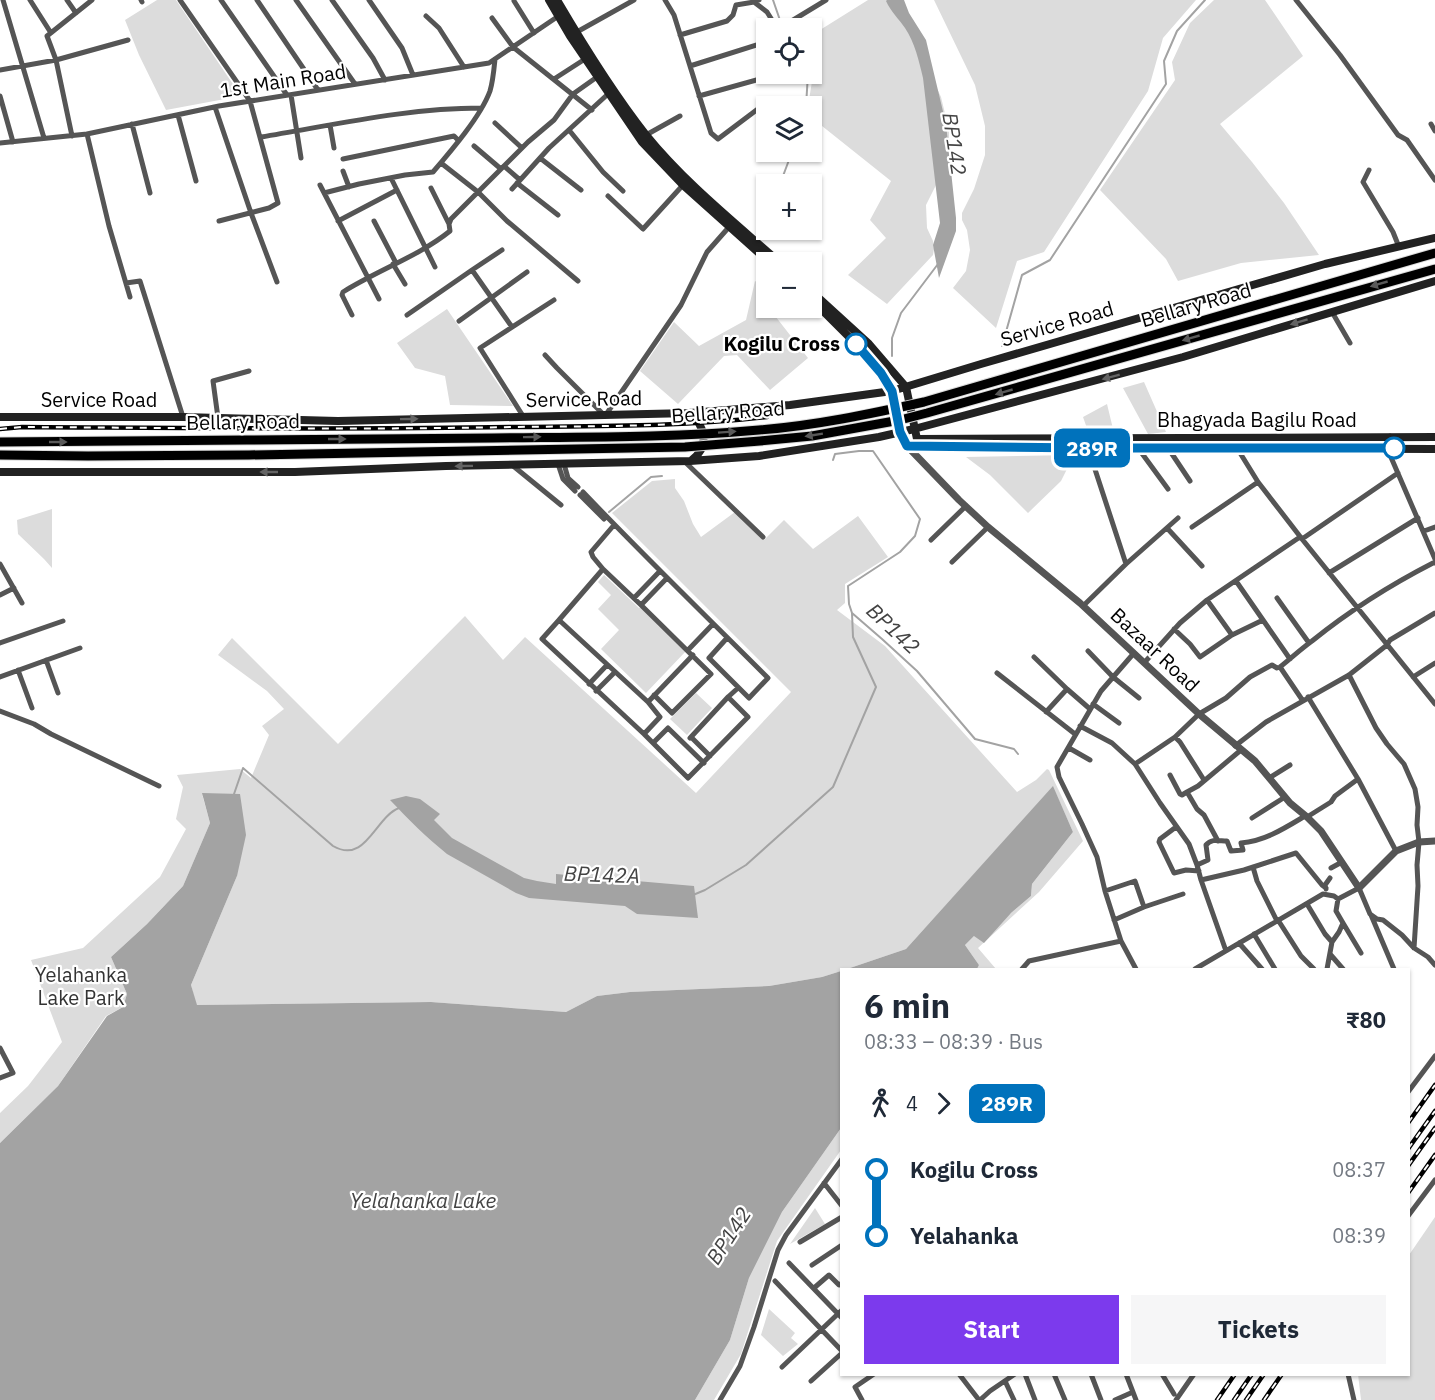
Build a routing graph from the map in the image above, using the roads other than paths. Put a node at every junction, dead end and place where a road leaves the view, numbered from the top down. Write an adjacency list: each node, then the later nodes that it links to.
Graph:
1 (3, 0): 38 (street)
2 (30, 0): 27 (street)
3 (67, 0): 21 (street)
4 (92, 0): 21 (street)
5 (180, 0): 53 (street)
6 (221, 0): 50 (street)
7 (257, 0): 47 (street)
8 (296, 0): 46 (street)
9 (332, 0): 44 (street)
10 (369, 0): 41 (street)
11 (549, 0): 22 (main road)
12 (557, 0): 22 (main road)
13 (665, 0): 30 (street)
14 (826, 0): 20 (street)
15 (1296, 0): 86 (street)
16 (514, 1): 28 (street)
17 (630, 1): 29 (street)
18 (756, 1): 19 (street); 25 (street)
19 (734, 2): 30 (street)
20 (818, 2): 26 (street)
21 (76, 13): 27 (street)
22 (561, 15): 28 (street, 1st Main Road); 29 (main road)
23 (426, 16): 39 (street)
24 (492, 18): 33 (street)
25 (771, 18)
26 (793, 18)
27 (51, 33): 36 (street)
28 (534, 33): 33 (street, 1st Main Road)
29 (572, 34): 35 (main road); 68 (main road)
30 (680, 35): 37 (street)
31 (128, 40): 36 (street)
32 (756, 45): 37 (street)
33 (513, 46): 34 (street, 1st Main Road); 43 (street)
34 (495, 59): 39 (street, 1st Main Road); 55 (street)
35 (585, 59): 42 (main road); 43 (street)
36 (56, 60): 38 (street); 69 (street)
37 (690, 66): 52 (street)
38 (23, 67): 40 (street); 71 (street)
39 (464, 67): 41 (street, 1st Main Road)
40 (0, 70)
41 (413, 75): 44 (street, 1st Main Road)
42 (597, 77): 48 (street); 49 (main road)
43 (554, 79): 48 (street)
44 (385, 80): 46 (street, 1st Main Road)
45 (756, 80): 52 (street)
46 (355, 84): 47 (street, 1st Main Road)
47 (318, 90): 50 (street, 1st Main Road)
48 (573, 94): 56 (street); 77 (street)
49 (608, 94): 56 (street); 90 (main road)
50 (289, 95): 53 (street, 1st Main Road); 65 (street)
51 (0, 96): 73 (street)
52 (699, 96): 57 (street)
53 (250, 101): 54 (street, 1st Main Road); 70 (street)
54 (215, 107): 58 (street, 1st Main Road); 101 (street)
55 (481, 108): 63 (street); 72 (street)
56 (592, 110): 64 (street)
57 (756, 110)
58 (178, 115): 61 (street, 1st Main Road); 87 (street)
59 (680, 116): 68 (street)
60 (495, 123): 77 (street)
61 (132, 124): 67 (street, 1st Main Road); 98 (street)
62 (1431, 124): 66 (street)
63 (330, 125): 65 (street); 76 (street)
64 (569, 130): 79 (street); 96 (street)
65 (297, 131): 70 (street); 78 (street)
66 (1435, 131)
67 (87, 134): 69 (street, 1st Main Road); 125 (street)
68 (646, 135): 103 (main road)
69 (72, 136): 71 (street, 1st Main Road)
70 (261, 137): 101 (street)
71 (44, 138): 73 (street, 1st Main Road)
72 (458, 140): 80 (street); 81 (street)
73 (13, 142): 74 (street, 1st Main Road)
74 (0, 143)
75 (474, 146): 82 (street)
76 (334, 148)
77 (522, 148): 82 (street)
78 (301, 158)
79 (540, 158): 88 (street); 95 (street)
80 (343, 159)
81 (441, 163): 85 (street); 97 (street)
82 (502, 168): 88 (street); 97 (street)
83 (1369, 170): 111 (street)
84 (343, 171): 91 (street)
85 (391, 178): 91 (street); 94 (street)
86 (1435, 180)
87 (196, 181)
88 (519, 182): 93 (street); 102 (street)
89 (320, 185): 99 (street)
90 (683, 185): 100 (street); 103 (main road)
91 (349, 187): 99 (street)
92 (431, 188): 107 (street)
93 (512, 189)
94 (398, 190): 106 (street); 110 (street)
95 (581, 190)
96 (623, 191)
97 (478, 192): 107 (street); 122 (street)
98 (150, 193)
99 (324, 193): 106 (street)
100 (608, 196)
101 (251, 213): 104 (street); 124 (street)
102 (558, 215)
103 (723, 217): 108 (main road); 114 (main road)
104 (219, 221)
105 (374, 221): 116 (street)
106 (338, 222): 121 (street)
107 (449, 224): 110 (street)
108 (729, 227): 113 (main road); 147 (street)
109 (1435, 238): 111 (main road, Service Road)
110 (425, 247): 116 (street); 117 (street)
111 (1398, 247): 143 (main road, Service Road)
112 (502, 250): 119 (street)
113 (758, 252)
114 (767, 252)
115 (1435, 253): 155 (highway, Bellary Road, one-way to 115, bridge)
116 (394, 263): 121 (street); 126 (street)
117 (435, 267)
118 (1435, 269): 163 (highway, Bellary Road, one-way to 163, bridge)
119 (472, 270): 128 (street); 135 (street)
120 (527, 272): 128 (street)
121 (367, 278): 129 (street); 134 (street)
122 (578, 281)
123 (1435, 281): 133 (main road)
124 (277, 282)
125 (126, 283): 127 (street); 149 (street)
126 (405, 284)
127 (130, 297)
128 (492, 297): 136 (street); 137 (street)
129 (379, 298)
130 (555, 300): 137 (street)
131 (822, 301): 139 (main road)
132 (822, 310): 140 (main road)
133 (1332, 312): 138 (street); 151 (main road, one-way to 151)
134 (352, 315)
135 (407, 315)
136 (459, 321)
137 (512, 327): 146 (street)
138 (1350, 343)
139 (868, 344): 140 (main road); 143 (main road)
140 (863, 351): 144 (main road)
141 (545, 355): 147 (street)
142 (249, 371): 150 (street)
143 (906, 387): 144 (main road, Service Road); 151 (main road)
144 (892, 391): 145 (main road, Service Road); 156 (main road)
145 (690, 413): 147 (main road, Service Road); 164 (main road)
146 (522, 416): 147 (main road, Service Road); 150 (main road, Service Road, one-way to 146)
147 (605, 416)
148 (0, 417): 149 (main road, Service Road)
149 (183, 417): 150 (main road, Service Road)
150 (218, 418)
151 (914, 429): 156 (main road); 156 (main road)
152 (1390, 436): 153 (main road, Bhagyada Bagilu Road); 154 (main road, Bhagyada Bagilu Road); 161 (street)
153 (1238, 437): 156 (main road, Bhagyada Bagilu Road); 157 (street)
154 (1435, 437)
155 (0, 442)
156 (909, 442): 158 (main road, Bhagyada Bagilu Road); 164 (main road); 174 (street, Bazaar Road)
157 (1237, 447): 160 (main road, Bhagyada Bagilu Road); 161 (main road, Bhagyada Bagilu Road); 170 (street)
158 (1088, 448): 159 (main road, Bhagyada Bagilu Road); 189 (street)
159 (1138, 448): 160 (main road, Bhagyada Bagilu Road); 171 (street)
160 (1167, 448): 169 (street)
161 (1387, 448): 162 (main road, Bhagyada Bagilu Road); 168 (street)
162 (1435, 448)
163 (0, 455)
164 (687, 461): 165 (main road); 183 (street)
165 (561, 464): 166 (main road); 172 (street); 172 (street)
166 (512, 465): 167 (main road, one-way to 167); 173 (street)
167 (0, 472)
168 (1398, 473): 176 (street); 184 (street)
169 (1190, 481)
170 (1258, 482): 179 (street); 184 (street)
171 (1168, 489)
172 (579, 491): 177 (street)
173 (561, 505)
174 (966, 506): 178 (street, Bazaar Road); 185 (street)
175 (1178, 518): 181 (street)
176 (1418, 518): 182 (street); 193 (street)
177 (613, 526): 191 (street); 192 (street)
178 (988, 526): 187 (street); 203 (street, Bazaar Road)
179 (1192, 526)
180 (1435, 527): 182 (street)
181 (1167, 528): 189 (street); 190 (street)
182 (1424, 531): 186 (street)
183 (763, 537)
184 (1301, 538): 193 (street); 195 (street)
185 (931, 540)
186 (1435, 561): 204 (street)
187 (952, 562)
188 (0, 564): 196 (street)
189 (1126, 564): 203 (street)
190 (1202, 566)
191 (603, 568): 198 (street); 206 (street)
192 (660, 571): 194 (street); 198 (street)
193 (1329, 573): 204 (street)
194 (667, 578): 202 (street); 209 (street)
195 (1236, 581): 200 (street); 207 (street)
196 (14, 588): 197 (street); 201 (street)
197 (0, 595)
198 (634, 598): 202 (street)
199 (1277, 598): 214 (street)
200 (1207, 600): 210 (street); 211 (street)
201 (22, 603)
202 (641, 605): 218 (street)
203 (1083, 606): 219 (street, Bazaar Road)
204 (1358, 608): 214 (street); 215 (street)
205 (1435, 613): 215 (street)
206 (559, 620): 225 (street); 234 (street)
207 (1263, 620): 211 (street); 221 (street)
208 (63, 621): 213 (street)
209 (713, 624): 212 (street); 218 (street)
210 (1174, 629): 211 (street); 223 (street)
211 (1232, 635)
212 (727, 638): 235 (street); 235 (street)
213 (0, 643)
214 (1309, 643): 221 (street)
215 (1387, 645): 230 (street); 233 (street)
216 (80, 648): 222 (street)
217 (1088, 651): 232 (street)
218 (691, 653): 239 (street); 239 (street)
219 (1134, 653): 223 (street, Bazaar Road); 232 (street)
220 (1034, 657): 236 (street)
221 (1290, 659): 226 (street)
222 (45, 660): 227 (street); 238 (street)
223 (1144, 663): 249 (street, Bazaar Road)
224 (1435, 663): 233 (street)
225 (607, 664): 228 (street); 234 (street)
226 (1280, 667): 242 (street); 249 (street)
227 (18, 670): 231 (street); 246 (street)
228 (615, 672): 237 (street); 243 (street)
229 (997, 674): 248 (street)
230 (1348, 675): 242 (street); 277 (street)
231 (0, 676)
232 (1113, 677): 241 (street); 245 (street)
233 (1413, 677): 244 (street)
234 (589, 684): 237 (street)
235 (738, 688): 240 (street)
236 (1067, 689): 245 (street); 248 (street)
237 (596, 691): 252 (street)
238 (58, 693)
239 (654, 695): 243 (street)
240 (728, 697): 254 (street); 260 (street)
241 (1139, 698)
242 (1305, 699): 259 (street); 267 (street)
243 (648, 702): 252 (street)
244 (1435, 704)
245 (1092, 706): 250 (street); 251 (street)
246 (32, 708)
247 (0, 711): 269 (street)
248 (1046, 712): 253 (street)
249 (1199, 714): 255 (street); 259 (street, Bazaar Road)
250 (1119, 723)
251 (1080, 726): 253 (street); 263 (street)
252 (644, 734): 256 (street)
253 (1075, 734): 258 (street)
254 (691, 737): 257 (street); 260 (street)
255 (1175, 737): 263 (street); 268 (street)
256 (653, 743): 257 (street); 262 (street)
257 (685, 744): 262 (street)
258 (1069, 748): 261 (street); 287 (street)
259 (1238, 748): 266 (street, Bazaar Road); 268 (street)
260 (710, 756): 262 (street)
261 (1090, 760)
262 (704, 763)
263 (1135, 764): 274 (street)
264 (1290, 765): 266 (street)
265 (1170, 775): 270 (street)
266 (1269, 778): 271 (street, Bazaar Road)
267 (1358, 779): 272 (street); 278 (street)
268 (1204, 780): 270 (street)
269 (159, 786)
270 (1187, 792): 275 (street)
271 (1285, 797): 272 (street, Bazaar Road); 273 (street)
272 (1306, 816): 275 (street); 279 (street, Bazaar Road)
273 (1252, 818)
274 (1176, 827): 281 (street); 281 (street)
275 (1218, 841): 281 (street)
276 (1435, 841): 277 (street)
277 (1419, 842): 278 (street); 301 (street)
278 (1396, 851): 286 (street)
279 (1342, 862): 282 (street); 286 (street, Bazaar Road)
280 (1253, 867): 284 (street); 285 (street); 295 (street)
281 (1198, 868): 284 (street)
282 (1331, 868)
283 (1330, 878): 285 (street)
284 (1201, 880): 302 (street)
285 (1326, 888): 289 (street)
286 (1359, 888): 290 (street); 293 (street)
287 (1105, 891): 292 (street); 294 (street)
288 (1183, 894): 292 (street)
289 (1329, 896): 290 (street); 291 (street)
290 (1338, 899): 296 (street)
291 (1306, 904): 295 (street); 299 (street)
292 (1144, 907): 294 (street)
293 (1370, 914): 301 (street); 314 (street)
294 (1114, 920): 298 (street)
295 (1278, 920): 297 (street); 311 (street)
296 (1343, 923): 299 (street); 303 (street)
297 (1254, 934): 300 (street); 310 (street)
298 (1121, 941): 306 (street); 307 (street)
299 (1332, 942): 304 (street)
300 (1239, 943): 302 (street); 309 (street)
301 (1414, 948): 305 (street)
302 (1226, 951): 308 (street)
303 (1361, 953)
304 (1330, 954): 312 (street); 313 (street)
305 (1435, 965)
306 (1023, 968)
307 (1135, 968)
308 (1197, 968)
309 (1261, 968)
310 (1274, 968)
311 (1313, 968)
312 (1327, 968)
313 (1342, 968)
314 (1394, 968)
315 (0, 1048): 317 (street)
316 (1435, 1056): 318 (street)
317 (0, 1078)
318 (1410, 1089)
319 (840, 1162): 321 (street)
320 (1435, 1179): 323 (street)
321 (824, 1184): 322 (street); 351 (street)
322 (840, 1204)
323 (1410, 1213)
324 (840, 1218): 325 (street)
325 (800, 1242)
326 (840, 1246): 328 (street)
327 (789, 1263): 331 (street)
328 (812, 1265)
329 (775, 1281): 333 (street)
330 (840, 1284): 331 (street)
331 (814, 1288): 332 (street)
332 (840, 1314): 333 (street)
333 (821, 1329): 334 (street); 336 (street)
334 (840, 1350)
335 (840, 1354): 347 (street)
336 (782, 1367)
337 (961, 1376): 353 (street)
338 (1026, 1376): 356 (street)
339 (1055, 1376): 357 (street)
340 (1092, 1376): 358 (street)
341 (1127, 1376): 348 (street)
342 (1163, 1376): 350 (street)
343 (1192, 1376): 350 (street)
344 (1348, 1376): 361 (street)
345 (864, 1377): 352 (street)
346 (1006, 1378): 349 (street); 355 (street)
347 (811, 1381)
348 (1133, 1392): 359 (street); 360 (street)
349 (987, 1393): 353 (street); 354 (street)
350 (1175, 1397)
351 (720, 1400)
352 (862, 1400)
353 (980, 1400)
354 (991, 1400)
355 (1014, 1400)
356 (1035, 1400)
357 (1065, 1400)
358 (1101, 1400)
359 (1115, 1400)
360 (1136, 1400)
361 (1354, 1400)

